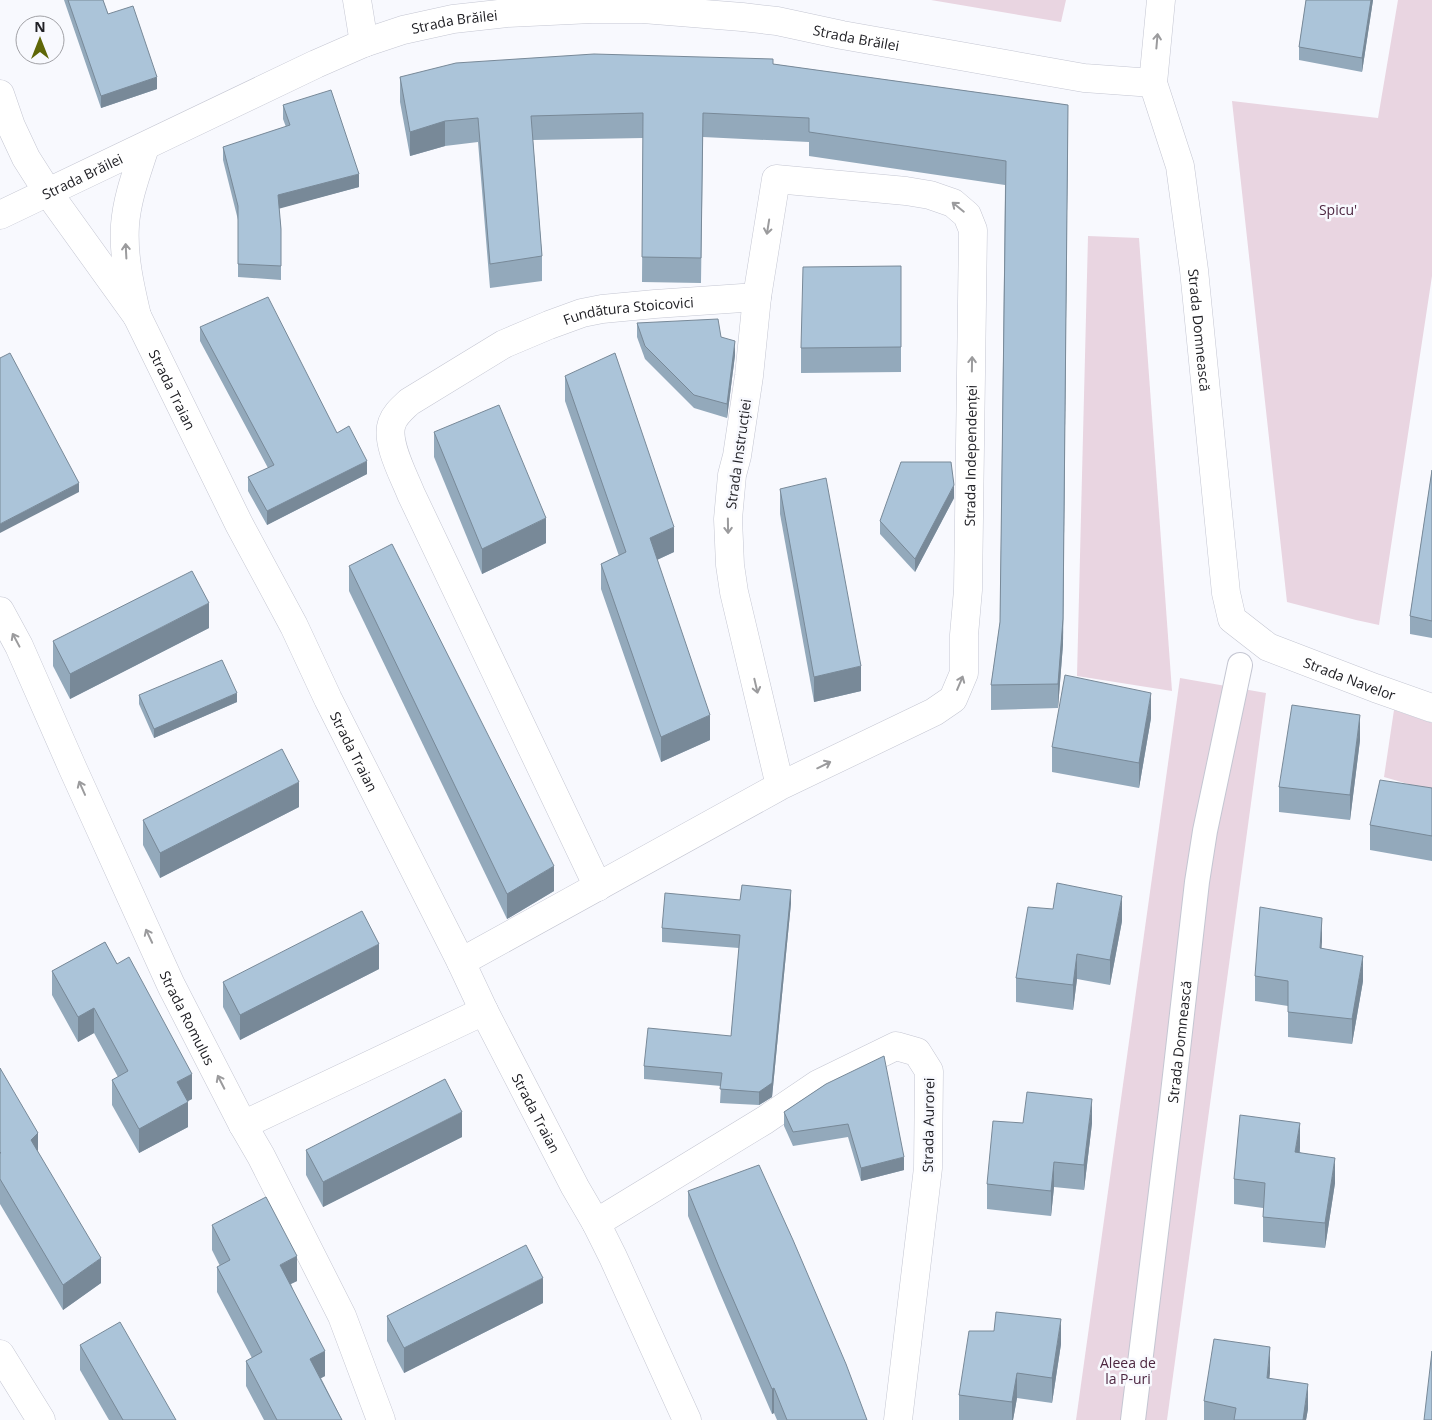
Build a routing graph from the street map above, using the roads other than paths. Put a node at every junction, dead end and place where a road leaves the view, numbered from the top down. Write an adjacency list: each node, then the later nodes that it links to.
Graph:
1 (357, 0): 4 (street)
2 (1161, 0): 5 (street, Strada Domnească, one-way to 2)
3 (743, 8): 4 (street, Strada Brăilei); 5 (street, Strada Brăilei)
4 (364, 43): 7 (street, Strada Brăilei)
5 (1153, 83): 14 (street, Strada Domnească)
6 (0, 94): 9 (street, Strada Traian)
7 (145, 147): 9 (street, Strada Brăilei); 12 (street, one-way to 7)
8 (776, 179): 11 (street, Strada Instrucției, one-way to 11); 17 (street, Strada Independenței, one-way to 8)
9 (47, 191): 10 (street, Strada Brăilei); 12 (street, Strada Traian)
10 (0, 215)
11 (757, 297): 17 (street, Strada Instrucției, one-way to 17); 18 (street, Fundătura Stoicovici)
12 (137, 316): 19 (street, Strada Traian)
13 (0, 611): 21 (street, Strada Romulus, one-way to 13)
14 (1268, 647): 16 (street, Strada Navelor)
15 (1240, 665): 28 (street, Strada Domnească)
16 (1432, 708)
17 (780, 786): 18 (street, Strada Independenței)
18 (598, 887): 19 (street, Strada Independenței)
19 (461, 962): 20 (street, Strada Traian)
20 (484, 1011): 21 (street); 22 (street, Strada Traian)
21 (243, 1125): 25 (street, Strada Romulus)
22 (596, 1223): 26 (street, Strada Traian); 27 (street, Strada Aurorei)
23 (0, 1354): 24 (street)
24 (41, 1420)
25 (381, 1420)
26 (687, 1420)
27 (898, 1420)
28 (1133, 1420)

